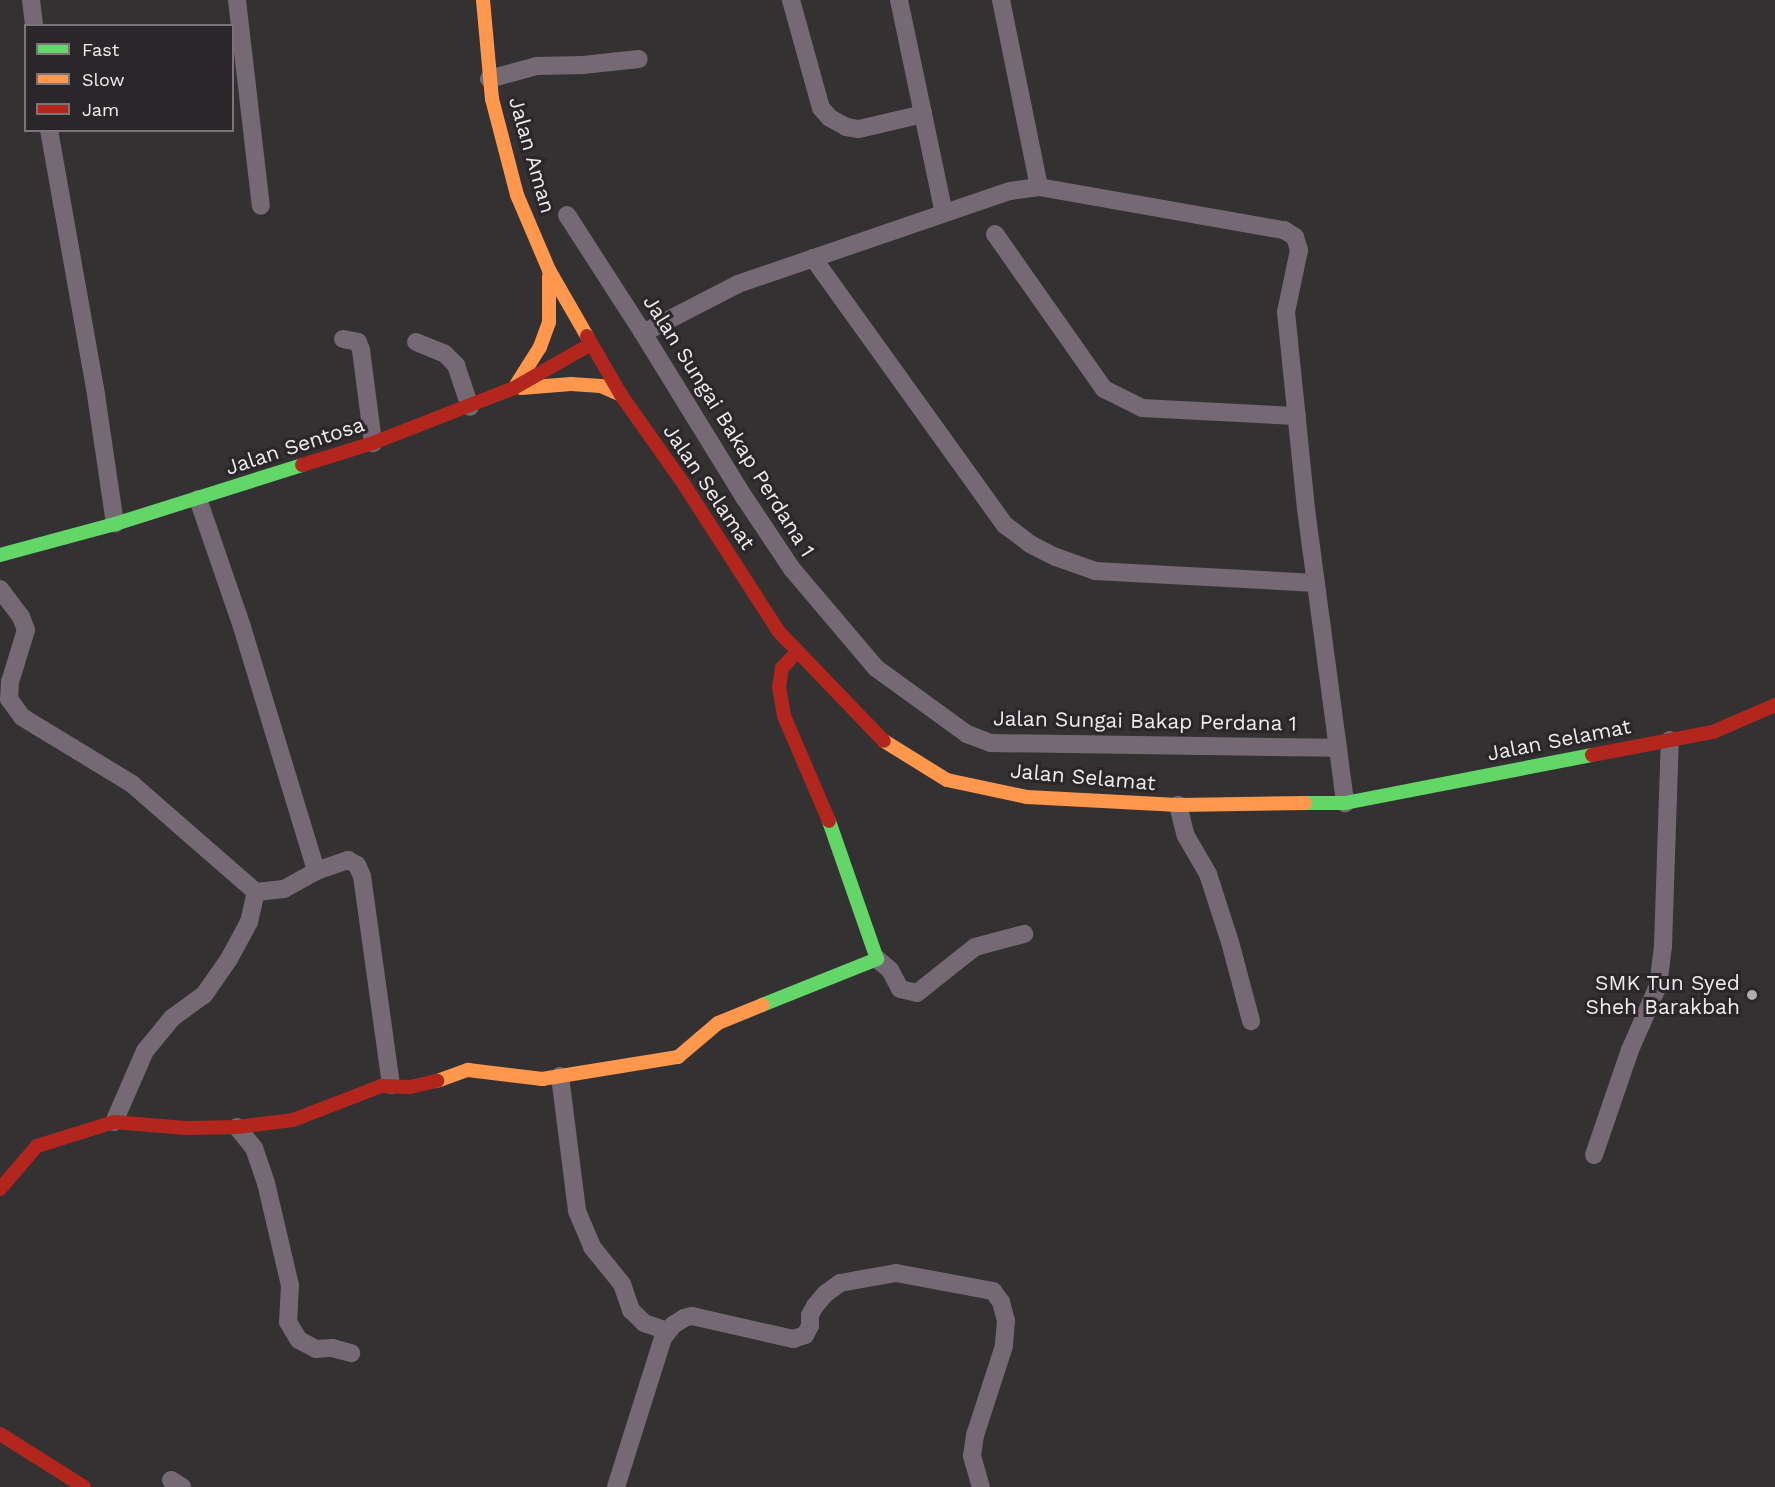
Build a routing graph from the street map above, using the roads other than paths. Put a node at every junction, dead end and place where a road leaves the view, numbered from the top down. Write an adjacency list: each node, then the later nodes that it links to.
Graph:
1 (31, 0): 7 (street)
2 (237, 0): 13 (street)
3 (483, 0): 9 (main road, Jalan Aman)
4 (791, 0): 10 (street)
5 (899, 0): 10 (street)
6 (1001, 0): 12 (street)
7 (34, 24)
8 (639, 58): 9 (street)
9 (489, 79): 18 (main road, Jalan Aman)
10 (923, 114): 14 (street)
11 (50, 132): 29 (street)
12 (1039, 187): 14 (street); 26 (street)
13 (261, 206)
14 (944, 213): 17 (street)
15 (567, 215): 19 (street, Jalan Sungai Bakap Perdana 1)
16 (995, 234): 26 (street)
17 (813, 258): 19 (street); 31 (street)
18 (549, 270): 22 (main road, Jalan Aman); 23 (main road)
19 (643, 333): 36 (street, Jalan Sungai Bakap Perdana 1)
20 (343, 339): 27 (street)
21 (416, 342): 25 (street)
22 (591, 344): 23 (main road, Jalan Sentosa); 24 (main road, Jalan Selamat)
23 (514, 388): 24 (main road); 25 (main road, Jalan Sentosa)
24 (621, 395): 33 (main road, Jalan Selamat)
25 (470, 407): 27 (main road, Jalan Sentosa)
26 (1297, 416): 31 (street)
27 (373, 443): 28 (main road, Jalan Sentosa)
28 (198, 499): 29 (main road, Jalan Sentosa); 39 (street)
29 (115, 524): 30 (main road, Jalan Sentosa)
30 (0, 555)
31 (1316, 584): 36 (street)
32 (0, 589): 40 (street)
33 (796, 653): 38 (main road, Jalan Selamat); 42 (main road)
34 (1775, 705): 35 (main road, Jalan Selamat)
35 (1670, 740): 37 (main road, Jalan Selamat); 48 (street)
36 (1337, 748): 37 (street)
37 (1345, 803): 38 (main road, Jalan Selamat)
38 (1178, 805): 43 (street)
39 (316, 871): 40 (street); 45 (street)
40 (256, 892): 46 (street)
41 (1024, 934): 42 (street)
42 (877, 959): 44 (main road)
43 (1251, 1021)
44 (560, 1076): 45 (main road); 50 (street)
45 (391, 1085): 47 (main road)
46 (114, 1122): 47 (main road); 49 (main road)
47 (237, 1127): 51 (street)
48 (1594, 1155)
49 (0, 1189)
50 (667, 1331): 54 (street); 55 (street)
51 (351, 1353)
52 (0, 1434): 53 (main road)
53 (84, 1487)
54 (616, 1487)
55 (981, 1487)

